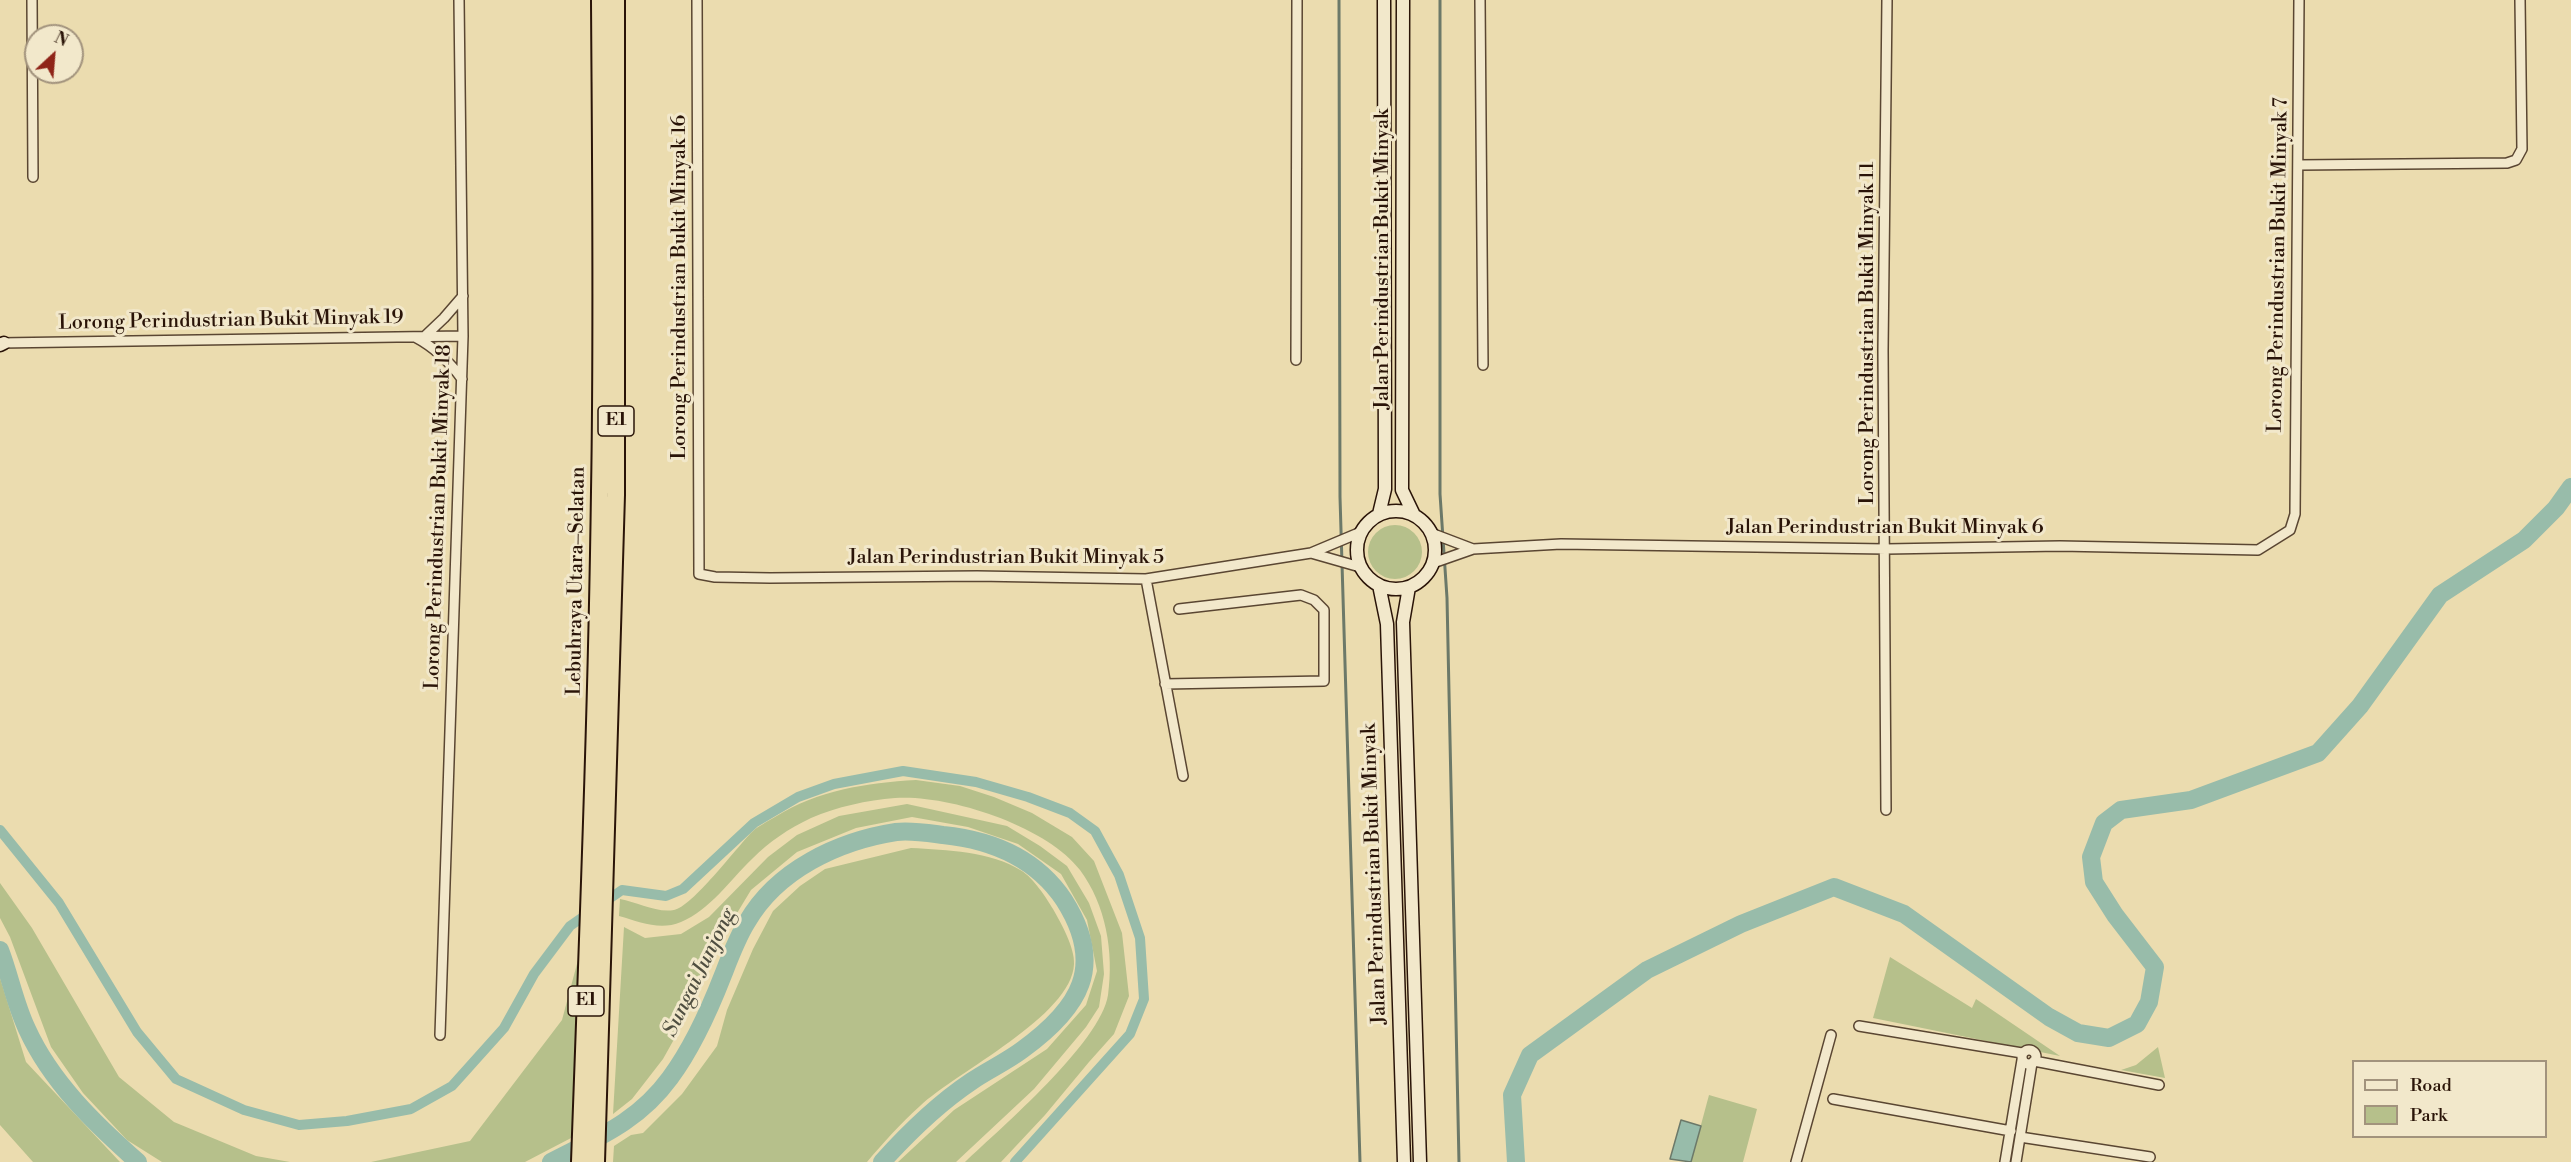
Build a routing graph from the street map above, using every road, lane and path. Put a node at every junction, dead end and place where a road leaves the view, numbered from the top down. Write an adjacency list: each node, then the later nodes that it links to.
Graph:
1 (32, 0): 14 (street)
2 (459, 0): 15 (street, Lorong Perindustrian Bukit Minyak 18)
3 (600, 0): 40 (highway, Lebuhraya Utara–Selatan / E1)
4 (616, 0): 40 (highway, Lebuhraya Utara–Selatan / E1)
5 (697, 0): 32 (street, Lorong Perindustrian Bukit Minyak 16)
6 (1297, 0): 19 (street)
7 (1384, 0): 22 (main road, Jalan Perindustrian Bukit Minyak)
8 (1403, 0): 23 (main road, Jalan Perindustrian Bukit Minyak)
9 (1480, 0): 20 (street)
10 (1887, 0): 28 (street, Lorong Perindustrian Bukit Minyak 11)
11 (2299, 0): 13 (street, Lorong Perindustrian Bukit Minyak 7)
12 (2520, 0): 13 (street)
13 (2299, 165): 24 (street, Lorong Perindustrian Bukit Minyak 7)
14 (33, 177)
15 (463, 296): 16 (street, Lorong Perindustrian Bukit Minyak 18); 17 (street)
16 (463, 336): 17 (street, Lorong Perindustrian Bukit Minyak 19); 21 (street, Lorong Perindustrian Bukit Minyak 18)
17 (419, 337): 18 (street, Lorong Perindustrian Bukit Minyak 19); 21 (street)
18 (1, 343)
19 (1296, 360)
20 (1484, 365)
21 (462, 379): 42 (street, Lorong Perindustrian Bukit Minyak 18)
22 (1379, 514): 23 (main road); 25 (main road)
23 (1414, 515): 26 (main road)
24 (2290, 530): 28 (street, Jalan Perindustrian Bukit Minyak 6)
25 (1355, 534): 29 (street); 31 (main road)
26 (1436, 534): 27 (street); 30 (main road)
27 (1473, 549): 28 (street, Jalan Perindustrian Bukit Minyak 6); 30 (street)
28 (1886, 549): 39 (street, Lorong Perindustrian Bukit Minyak 11)
29 (1311, 553): 31 (street); 33 (street, Jalan Perindustrian Bukit Minyak 5)
30 (1437, 562): 35 (main road)
31 (1354, 565): 34 (main road)
32 (699, 574): 33 (street, Jalan Perindustrian Bukit Minyak 5)
33 (1146, 579): 37 (street)
34 (1379, 585): 35 (main road); 53 (main road, Jalan Perindustrian Bukit Minyak)
35 (1409, 587): 54 (main road, Jalan Perindustrian Bukit Minyak)
36 (1179, 609): 37 (street)
37 (1166, 684): 38 (street)
38 (1183, 776)
39 (1886, 810)
40 (599, 841): 51 (highway, Lebuhraya Utara–Selatan / E1); 52 (highway, Lebuhraya Utara–Selatan / E1)
41 (1859, 1026): 44 (street)
42 (440, 1035)
43 (1831, 1035): 55 (street)
44 (2022, 1056): 45 (street); 48 (street)
45 (2033, 1062): 46 (street); 49 (street)
46 (2160, 1085)
47 (1833, 1099): 48 (street)
48 (2010, 1131): 56 (street)
49 (2020, 1137): 50 (street); 57 (street)
50 (2150, 1157)
51 (580, 1162)
52 (596, 1162)
53 (1404, 1162)
54 (1420, 1162)
55 (1796, 1162)
56 (2005, 1162)
57 (2016, 1162)

